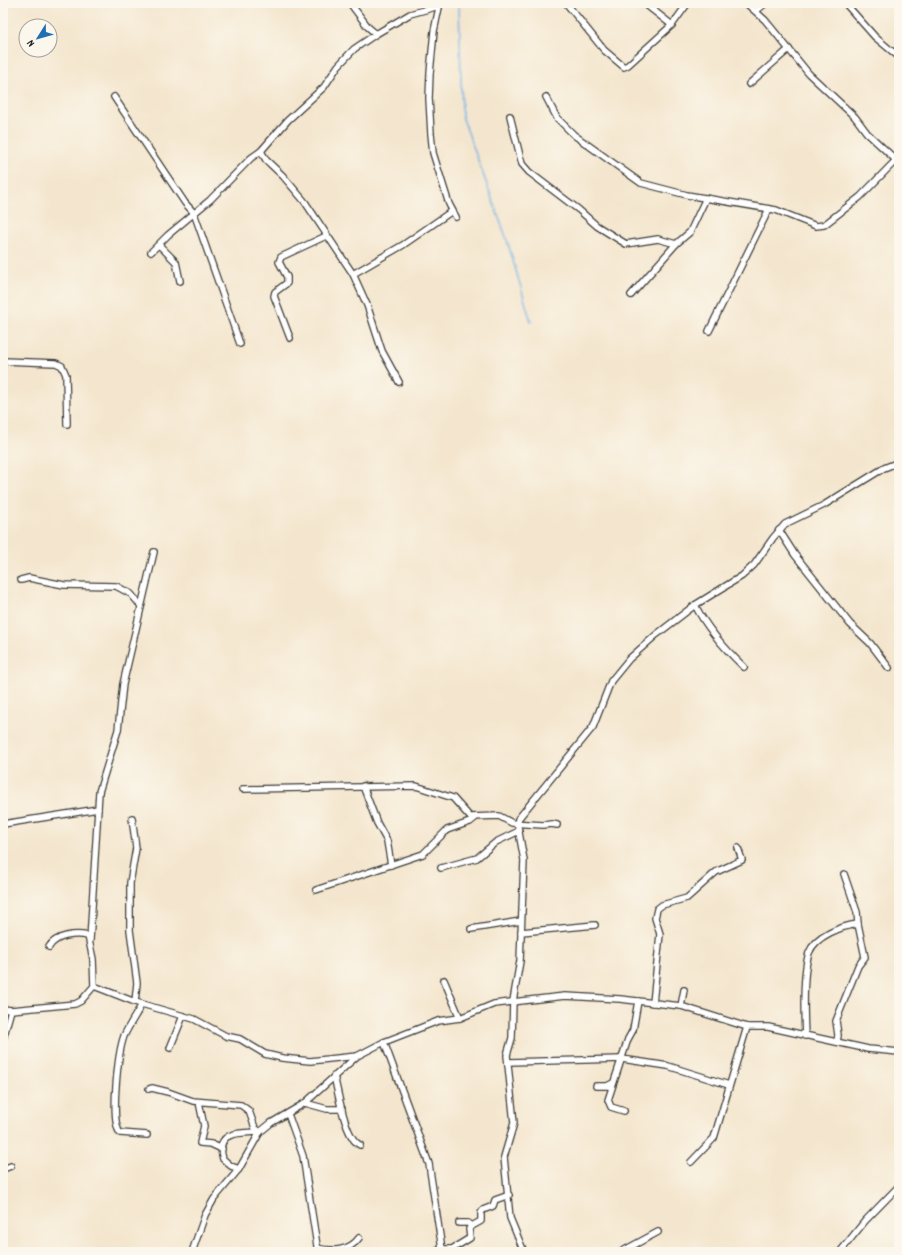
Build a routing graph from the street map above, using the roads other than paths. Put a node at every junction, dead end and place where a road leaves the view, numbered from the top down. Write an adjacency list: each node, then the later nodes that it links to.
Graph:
1 (350, 3): 11 (street)
2 (566, 3): 10 (street)
3 (644, 3): 10 (street)
4 (688, 3): 10 (street)
5 (746, 3): 9 (street)
6 (766, 3): 9 (street)
7 (845, 3): 13 (street)
8 (440, 4): 11 (street); 22 (street)
9 (756, 11): 12 (street)
10 (672, 25)
11 (376, 34): 18 (street)
12 (789, 49): 14 (street); 19 (street)
13 (899, 57)
14 (749, 84)
15 (114, 97): 23 (street)
16 (546, 97): 20 (street)
17 (510, 116): 26 (street)
18 (261, 151): 23 (street); 25 (street)
19 (897, 159): 21 (street)
20 (706, 198): 21 (street); 26 (street)
21 (769, 209): 32 (street)
22 (452, 211): 24 (street); 29 (street)
23 (194, 213): 27 (street); 34 (street)
24 (456, 217)
25 (326, 236): 29 (street); 33 (street)
26 (676, 244): 31 (street)
27 (159, 245): 28 (street); 30 (street)
28 (151, 252)
29 (353, 274): 36 (street)
30 (180, 281)
31 (631, 295)
32 (709, 331)
33 (290, 338)
34 (240, 344)
35 (3, 361): 37 (street)
36 (399, 382)
37 (67, 424)
38 (899, 462): 39 (street)
39 (779, 530): 42 (street); 45 (street)
40 (154, 552): 43 (street)
41 (21, 580): 43 (street)
42 (695, 605): 44 (street); 51 (street)
43 (141, 606): 48 (street)
44 (744, 667)
45 (889, 668)
46 (363, 786): 47 (street); 50 (street); 56 (street)
47 (243, 788)
48 (98, 809): 52 (street); 65 (street)
49 (132, 818): 72 (street)
50 (475, 818): 51 (street); 56 (street)
51 (518, 822): 53 (street); 54 (street)
52 (3, 824)
53 (557, 825)
54 (519, 831): 57 (street); 60 (street)
55 (738, 848): 73 (street)
56 (391, 864): 59 (street)
57 (441, 868)
58 (844, 874): 61 (street)
59 (316, 890)
60 (521, 921): 63 (street); 64 (street)
61 (858, 924): 81 (street); 84 (street)
62 (595, 925): 64 (street)
63 (471, 929)
64 (521, 932): 70 (street)
65 (90, 940): 66 (street); 68 (street)
66 (49, 947)
67 (444, 980): 79 (street)
68 (94, 986): 72 (street); 77 (street)
69 (684, 990): 75 (street)
70 (513, 1001): 71 (street); 79 (street); 89 (street)
71 (638, 1001): 73 (street); 88 (street)
72 (135, 1002): 74 (street)
73 (653, 1003): 75 (street)
74 (142, 1004): 78 (street); 101 (street)
75 (681, 1006): 80 (street)
76 (3, 1009): 77 (street)
77 (12, 1010): 82 (street)
78 (183, 1016): 85 (street); 87 (street)
79 (460, 1018): 83 (street)
80 (747, 1027): 81 (street); 92 (street)
81 (805, 1036): 84 (street)
82 (3, 1039)
83 (384, 1042): 87 (street); 114 (street)
84 (837, 1042): 86 (street)
85 (170, 1048)
86 (899, 1052)
87 (358, 1056): 90 (street)
88 (622, 1059): 89 (street); 91 (street); 92 (street)
89 (508, 1062): 109 (street)
90 (334, 1076): 96 (street); 97 (street)
91 (613, 1083): 93 (street); 98 (street)
92 (729, 1085): 104 (street)
93 (596, 1086)
94 (149, 1089): 95 (street)
95 (200, 1102): 100 (street); 103 (street)
96 (305, 1103): 97 (street); 99 (street)
97 (342, 1109): 102 (street)
98 (624, 1111)
99 (288, 1114): 100 (street); 115 (street)
100 (260, 1132): 103 (street); 107 (street)
101 (147, 1135)
102 (360, 1145)
103 (222, 1149): 107 (street)
104 (692, 1162)
105 (11, 1166): 106 (street)
106 (3, 1169)
107 (239, 1169): 116 (street)
108 (899, 1186): 120 (street)
109 (509, 1195): 111 (street); 118 (street)
110 (459, 1223): 111 (street)
111 (471, 1226): 114 (street)
112 (658, 1232): 119 (street)
113 (358, 1238): 115 (street)
114 (442, 1249): 117 (street)
115 (318, 1250)
116 (192, 1252)
117 (435, 1252)
118 (524, 1252)
119 (621, 1252)
120 (840, 1252)

